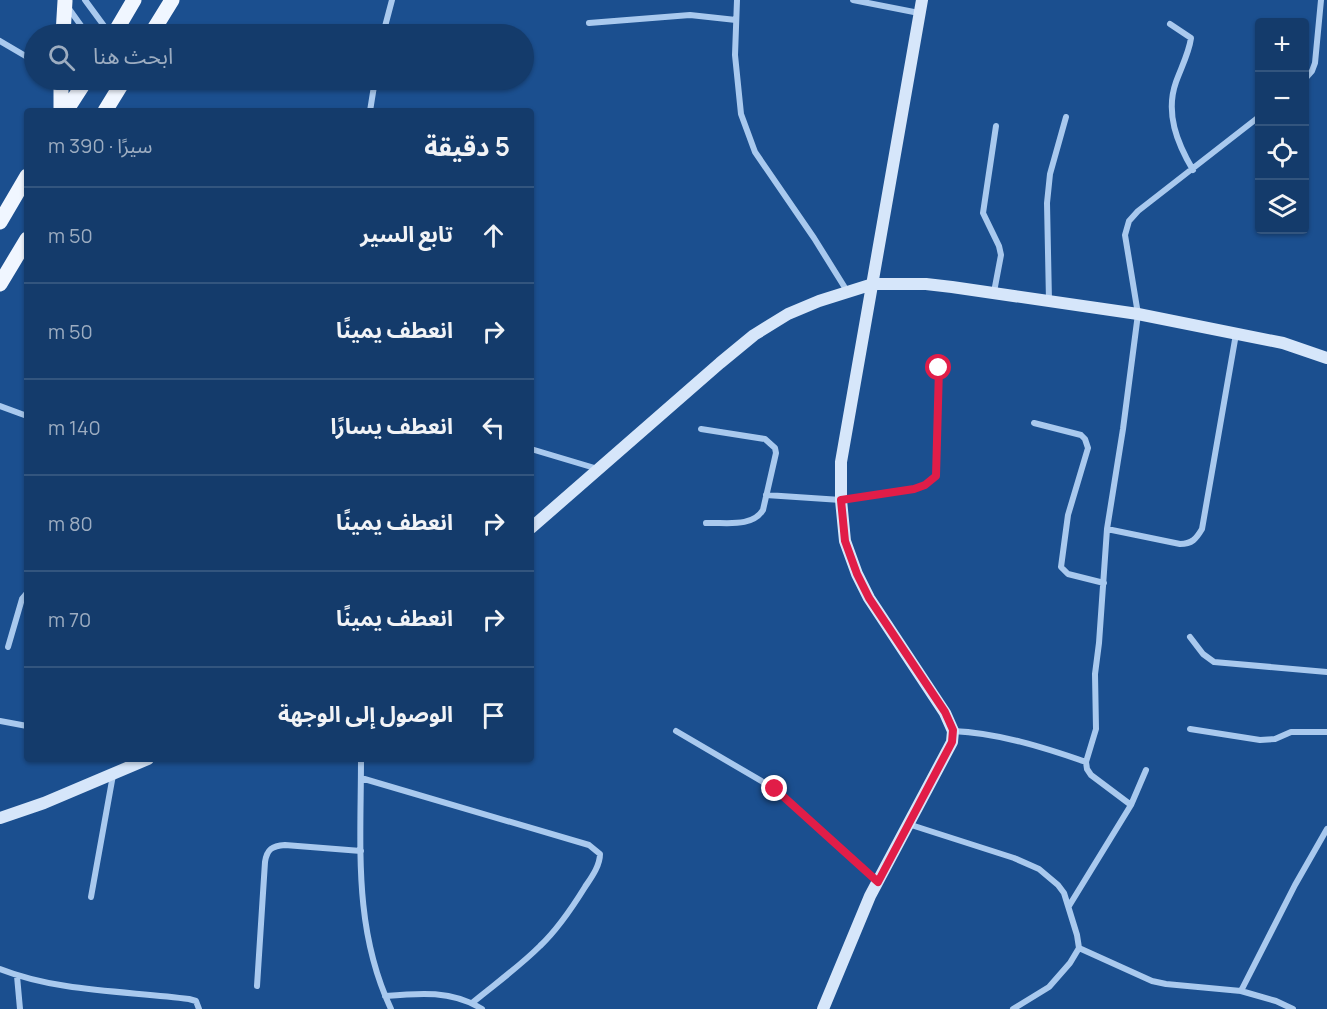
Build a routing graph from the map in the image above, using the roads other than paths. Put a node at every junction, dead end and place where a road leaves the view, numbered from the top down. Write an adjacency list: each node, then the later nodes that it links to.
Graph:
1 (85, 0): 15 (street)
2 (134, 0): 16 (main road)
3 (172, 0): 17 (main road)
4 (392, 0): 18 (street)
5 (737, 0): 11 (street)
6 (853, 0): 10 (street)
7 (922, 0): 10 (street)
8 (1322, 0): 22 (street)
9 (64, 1): 13 (main road); 14 (street)
10 (918, 13): 39 (street)
11 (736, 20): 12 (street); 40 (street)
12 (589, 23)
13 (63, 24)
14 (80, 24)
15 (104, 24)
16 (118, 24)
17 (157, 24)
18 (386, 24)
19 (1170, 24): 34 (street)
20 (0, 41): 21 (street)
21 (24, 55)
22 (1309, 74)
23 (61, 90): 27 (main road)
24 (80, 90): 28 (main road)
25 (117, 90): 29 (main road)
26 (373, 90): 30 (street)
27 (61, 108)
28 (68, 108)
29 (107, 108)
30 (370, 108)
31 (1066, 117): 42 (street)
32 (1255, 120): 34 (street)
33 (996, 126): 41 (street)
34 (1193, 170): 43 (street)
35 (24, 181): 36 (main road)
36 (0, 222)
37 (24, 244): 38 (main road)
38 (0, 284)
39 (873, 284): 40 (street); 41 (street); 54 (street)
40 (847, 291): 52 (street)
41 (994, 292): 42 (street)
42 (1049, 301): 43 (street)
43 (1138, 314): 44 (street); 57 (street)
44 (1236, 334): 45 (street); 57 (street)
45 (1327, 358)
46 (939, 368): 54 (street)
47 (0, 406): 48 (street)
48 (24, 415)
49 (1034, 423): 58 (street)
50 (701, 429): 53 (street)
51 (534, 451): 52 (street)
52 (598, 470): 56 (street)
53 (766, 495): 54 (street); 55 (street)
54 (841, 500): 66 (street)
55 (706, 523)
56 (534, 525)
57 (1107, 529): 58 (street)
58 (1104, 583): 71 (street)
59 (24, 597): 61 (street)
60 (1190, 638): 62 (street)
61 (8, 647)
62 (1327, 672)
63 (0, 721): 64 (street)
64 (24, 725)
65 (1190, 729): 68 (street)
66 (953, 730): 71 (street); 77 (street)
67 (676, 731): 80 (street)
68 (1327, 732)
69 (142, 762): 73 (street)
70 (361, 762): 74 (street)
71 (1086, 762): 75 (street)
72 (1146, 770): 75 (street)
73 (114, 775): 76 (street); 81 (street)
74 (361, 778): 79 (street); 89 (street)
75 (1131, 805): 82 (street)
76 (0, 818)
77 (908, 824): 80 (street); 82 (street)
78 (1327, 829): 87 (street)
79 (361, 851): 86 (street); 88 (street)
80 (878, 882): 94 (street)
81 (91, 897)
82 (1069, 906): 83 (street)
83 (1078, 948): 87 (street); 95 (street)
84 (0, 969): 85 (street)
85 (17, 976): 90 (street); 91 (street)
86 (257, 986)
87 (1241, 991): 96 (street)
88 (385, 996): 89 (street); 92 (street)
89 (472, 1003): 93 (street)
90 (20, 1009)
91 (199, 1009)
92 (391, 1009)
93 (482, 1009)
94 (825, 1009)
95 (1013, 1009)
96 (1293, 1009)

